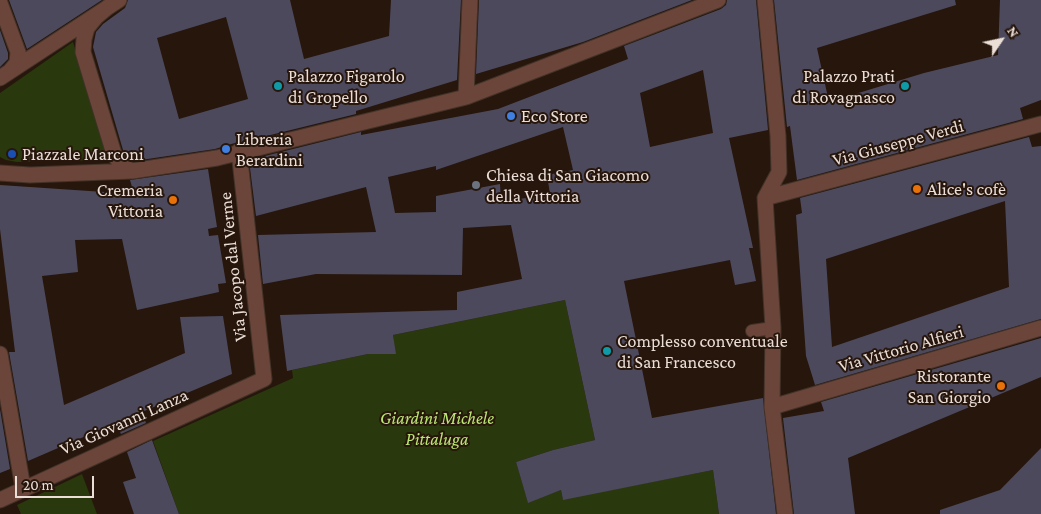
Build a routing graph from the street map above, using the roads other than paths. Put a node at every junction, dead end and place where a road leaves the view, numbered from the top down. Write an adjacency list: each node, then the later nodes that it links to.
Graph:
1 (470, 0): 7 (street)
2 (718, 0): 7 (street)
3 (765, 0): 12 (street)
4 (0, 3): 6 (street)
5 (114, 3): 6 (street); 10 (street)
6 (0, 78)
7 (466, 97): 9 (street)
8 (1041, 124): 12 (street, Via Giuseppe Verdi)
9 (239, 151): 10 (street); 17 (street, Via Jacopo dal Verme)
10 (132, 171): 11 (street)
11 (3, 173)
12 (765, 198): 13 (street)
13 (773, 328): 15 (lane); 18 (street)
14 (1041, 328): 18 (street, Via Vittorio Alfieri)
15 (752, 331)
16 (0, 354): 19 (street)
17 (264, 379): 19 (street, Via Giovanni Lanza)
18 (772, 407): 21 (street)
19 (23, 488): 20 (street, Via Giovanni Lanza)
20 (0, 500)
21 (784, 514)

